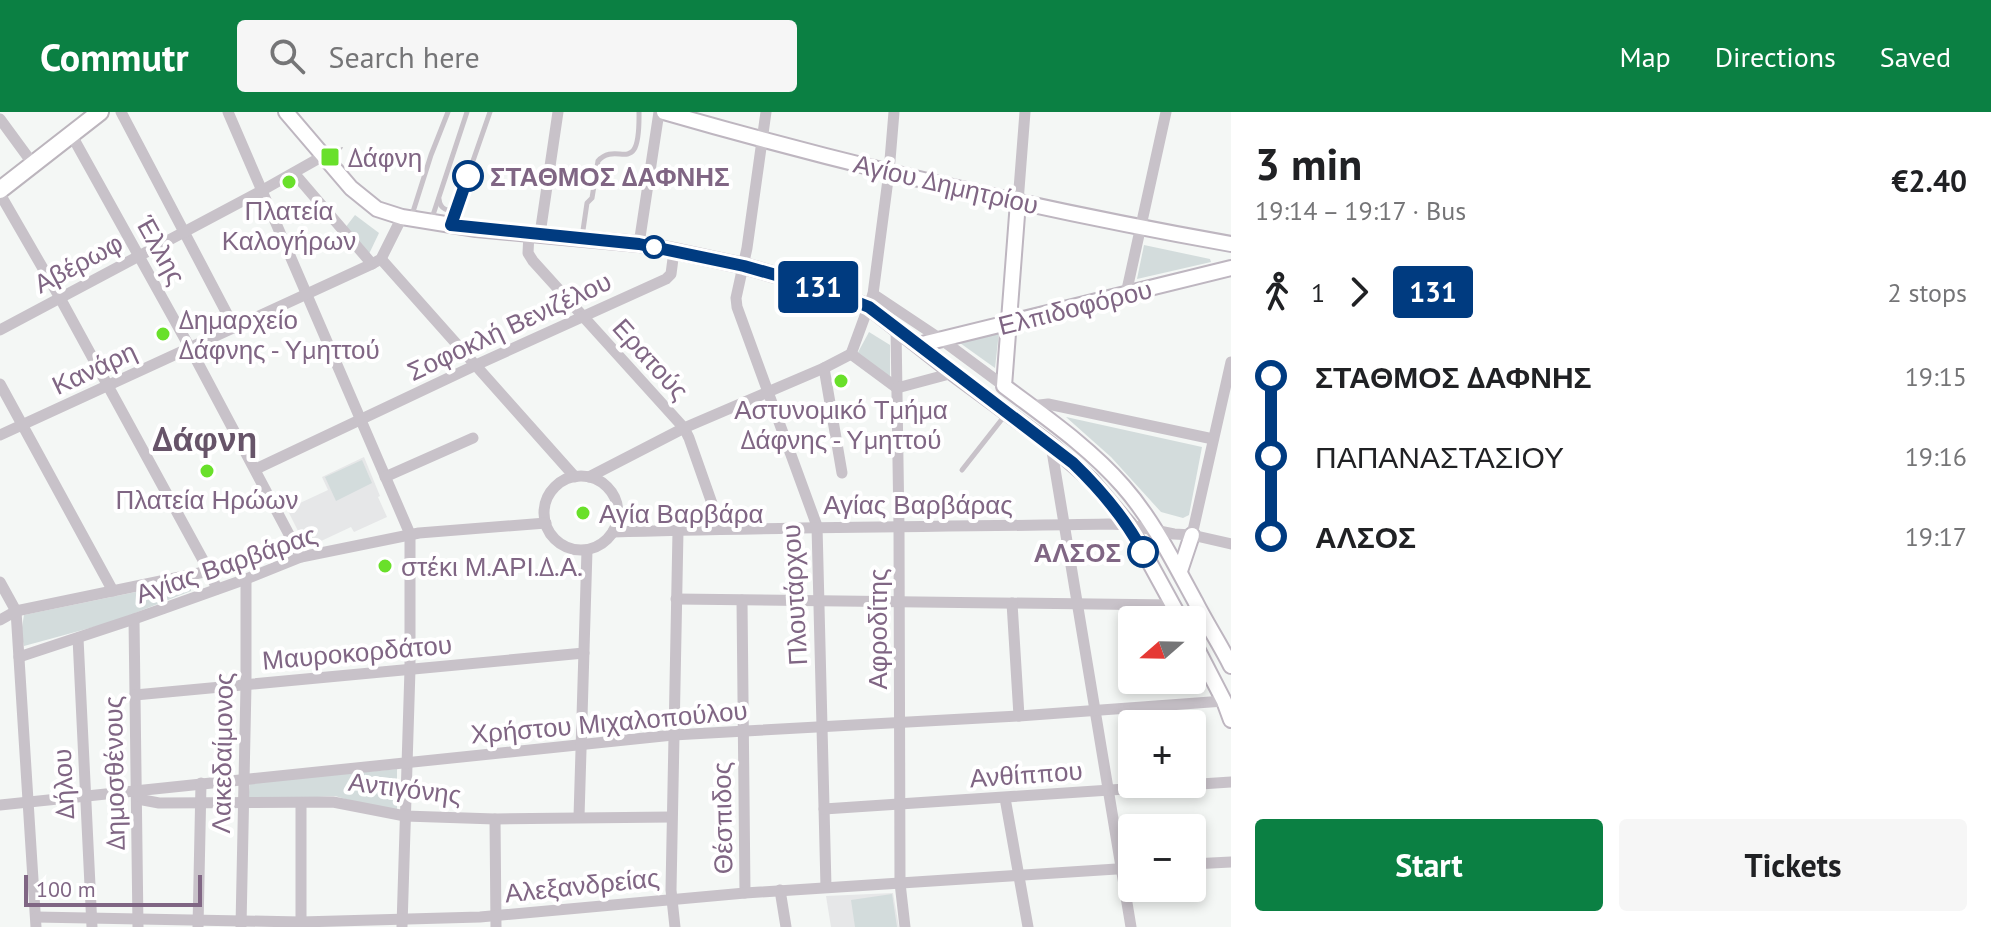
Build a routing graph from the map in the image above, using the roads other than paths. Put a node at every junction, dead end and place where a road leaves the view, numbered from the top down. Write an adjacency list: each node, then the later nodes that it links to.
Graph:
1 (100, 112): 16 (main road)
2 (121, 112): 31 (street)
3 (228, 112): 22 (street)
4 (286, 112): 18 (main road)
5 (448, 112): 27 (lane)
6 (467, 112): 24 (lane)
7 (490, 112): 26 (lane)
8 (558, 112): 32 (street)
9 (639, 112): 33 (lane)
10 (662, 112): 17 (main road, Αγίου Δημητρίου); 34 (street)
11 (766, 112): 17 (street, Πλουτάρχου)
12 (894, 112): 20 (street)
13 (1025, 112): 25 (street)
14 (1166, 112): 30 (street)
15 (0, 119): 19 (street)
16 (71, 134): 19 (main road); 37 (street, Έλλης)
17 (763, 140): 20 (main road, Αγίου Δημητρίου); 39 (street, Πλουτάρχου)
18 (323, 156): 21 (street, Αβέρωφ); 27 (main road)
19 (33, 164): 23 (main road)
20 (889, 172): 25 (main road, Αγίου Δημητρίου); 44 (street)
21 (294, 173): 22 (street, Αβέρωφ); 38 (street)
22 (261, 191): 31 (street, Αβέρωφ); 41 (street)
23 (0, 192): 43 (street)
24 (438, 198): 26 (lane); 28 (lane)
25 (1018, 202): 30 (main road, Αγίου Δημητρίου); 46 (main road)
26 (457, 208): 29 (lane)
27 (406, 218): 28 (main road); 38 (street)
28 (430, 223): 29 (main road)
29 (451, 225): 32 (main road)
30 (1141, 227): 35 (main road, Αγίου Δημητρίου); 42 (street)
31 (184, 232): 37 (street, Αβέρωφ); 47 (street)
32 (535, 234): 33 (main road); 45 (street, Ερατούς)
33 (582, 238): 34 (main road)
34 (639, 244): 36 (main road)
35 (1231, 244)
36 (674, 251): 39 (main road); 45 (street, Σοφοκλή Βενιζέλου)
37 (139, 256): 43 (street, Αβέρωφ); 52 (street, Έλλης)
38 (377, 262): 41 (street, Κανάρη); 55 (street)
39 (744, 266): 44 (main road); 62 (street, Πλουτάρχου)
40 (1231, 268): 42 (main road, Ελπιδοφόρου)
41 (306, 294): 47 (street, Κανάρη); 66 (street)
42 (1126, 294): 46 (main road, Ελπιδοφόρου)
43 (60, 298): 49 (street, Αβέρωφ); 59 (street)
44 (871, 301): 48 (main road); 50 (street); 53 (street)
45 (583, 316): 55 (street, Σοφοκλή Βενιζέλου); 68 (street, Ερατούς)
46 (1009, 324): 50 (main road, Ελπιδοφόρου); 60 (main road)
47 (234, 327): 52 (street, Κανάρη)
48 (896, 328): 51 (main road); 61 (street, Αφροδίτης)
49 (0, 330)
50 (942, 340): 51 (main road, Ελπιδοφόρου); 60 (street)
51 (918, 345): 57 (main road)
52 (190, 348): 59 (street, Κανάρη); 73 (street, Έλλης)
53 (851, 354): 56 (street); 61 (street)
54 (1231, 362): 63 (street)
55 (476, 365): 66 (street, Σοφοκλή Βενιζέλου); 77 (street)
56 (824, 368): 62 (street); 75 (street)
57 (953, 373): 61 (street); 65 (main road)
58 (0, 384): 67 (street)
59 (108, 385): 67 (street, Κανάρη); 93 (street)
60 (1004, 386): 64 (main road)
61 (897, 388): 83 (street, Αφροδίτης)
62 (768, 392): 68 (street); 82 (street, Πλουτάρχου)
63 (1228, 396): 71 (street)
64 (1031, 406): 71 (street); 85 (main road)
65 (1007, 413): 72 (main road); 74 (lane)
66 (360, 419): 73 (street, Σοφοκλή Βενιζέλου); 76 (street)
67 (22, 425): 69 (street, Κανάρη); 98 (street)
68 (684, 428): 78 (street); 84 (street, Ερατούς)
69 (0, 435)
70 (473, 438): 76 (street)
71 (1213, 439): 89 (street)
72 (1051, 445): 80 (street); 81 (main road)
73 (256, 469): 92 (street, Έλλης)
74 (962, 470)
75 (842, 473)
76 (385, 477): 88 (street)
77 (575, 477): 78 (street); 79 (street)
78 (589, 477): 87 (street)
79 (546, 523): 88 (street, Αγίας Βαρβάρας); 91 (street)
80 (1064, 525): 81 (street, Αγίας Βαρβάρας); 83 (street, Αγίας Βαρβάρας); 104 (street)
81 (1129, 525): 85 (street, Αγίας Βαρβάρας); 105 (main road)
82 (817, 526): 83 (street, Αγίας Βαρβάρας); 84 (street, Αγίας Βαρβάρας); 101 (street, Πλουτάρχου)
83 (899, 527): 102 (street, Αφροδίτης)
84 (721, 529): 86 (street, Αγίας Βαρβάρας)
85 (1155, 530): 89 (street, Αγίας Βαρβάρας); 94 (main road)
86 (678, 531): 87 (street, Αγίας Βαρβάρας); 99 (street)
87 (613, 532): 91 (street)
88 (410, 534): 92 (street, Αγίας Βαρβάρας); 114 (street)
89 (1192, 535): 90 (street, Αγίας Βαρβάρας); 94 (main road)
90 (1231, 544)
91 (587, 550): 110 (street)
92 (301, 557): 95 (street, Αγίας Βαρβάρας)
93 (209, 571): 97 (street); 98 (street, Αγίας Βαρβάρας)
94 (1180, 571): 113 (main road)
95 (246, 579): 97 (street, Αγίας Βαρβάρας); 115 (street, Λακεδαίμονος)
96 (0, 582): 106 (street)
97 (217, 589): 107 (street, Αγίας Βαρβάρας)
98 (113, 591): 106 (street, Αγίας Βαρβάρας)
99 (676, 599): 100 (street); 124 (street)
100 (742, 600): 101 (street); 123 (street, Θέσπιδος)
101 (819, 601): 102 (street); 122 (street, Πλουτάρχου)
102 (899, 602): 103 (street); 121 (street, Αφροδίτης)
103 (1012, 603): 104 (street); 119 (street)
104 (1078, 604): 105 (street); 118 (street)
105 (1173, 605)
106 (16, 611): 108 (street, Αγίας Βαρβάρας); 111 (street)
107 (134, 619): 109 (street, Αγίας Βαρβάρας); 116 (street, Δημοσθένους)
108 (0, 620)
109 (78, 638): 111 (street, Αγίας Βαρβάρας); 132 (street, Δήλου)
110 (584, 653): 114 (street, Μαυροκορδάτου); 125 (street)
111 (19, 657): 134 (street)
112 (1206, 666): 117 (main road)
113 (1231, 666)
114 (410, 669): 115 (street, Μαυροκορδάτου); 126 (street)
115 (246, 685): 116 (street, Μαυροκορδάτου); 127 (street, Λακεδαίμονος)
116 (135, 695): 131 (street, Δημοσθένους)
117 (1224, 701): 118 (street, Χρήστου Μιχαλοπούλου); 120 (main road)
118 (1095, 711): 119 (street, Χρήστου Μιχαλοπούλου); 130 (street)
119 (1019, 716): 121 (street, Χρήστου Μιχαλοπούλου)
120 (1231, 720)
121 (900, 723): 122 (street, Χρήστου Μιχαλοπούλου); 139 (street, Αφροδίτης)
122 (822, 726): 123 (street, Χρήστου Μιχαλοπούλου); 140 (street, Πλουτάρχου)
123 (743, 730): 124 (street, Χρήστου Μιχαλοπούλου); 153 (street, Θέσπιδος)
124 (673, 735): 125 (street, Χρήστου Μιχαλοπούλου); 143 (street)
125 (580, 745): 126 (street, Χρήστου Μιχαλοπούλου); 142 (street)
126 (408, 763): 127 (street, Χρήστου Μιχαλοπούλου); 141 (street)
127 (243, 779): 129 (street, Χρήστου Μιχαλοπούλου); 135 (street, Λακεδαίμονος)
128 (1231, 782): 130 (street, Ανθίππου)
129 (201, 783): 131 (street, Χρήστου Μιχαλοπούλου); 137 (street)
130 (1109, 790): 133 (street, Ανθίππου); 145 (street)
131 (137, 793): 132 (street, Χρήστου Μιχαλοπούλου); 137 (street, Αντιγόνης); 159 (street, Δημοσθένους)
132 (86, 797): 134 (street, Χρήστου Μιχαλοπούλου); 158 (street, Δήλου)
133 (1005, 798): 139 (street, Ανθίππου); 149 (street)
134 (28, 803): 138 (street, Χρήστου Μιχαλοπούλου); 157 (street)
135 (243, 803): 136 (street, Αντιγόνης); 137 (street, Αντιγόνης); 161 (street, Λακεδαίμονος)
136 (301, 803): 141 (street, Αντιγόνης); 163 (street)
137 (200, 804): 160 (street)
138 (0, 805)
139 (899, 805): 140 (street, Ανθίππου); 150 (street, Αφροδίτης)
140 (824, 809): 151 (street, Πλουτάρχου)
141 (405, 816): 144 (street, Αντιγόνης); 162 (street)
142 (579, 817): 143 (street, Αντιγόνης); 144 (street, Αντιγόνης)
143 (671, 817): 154 (street)
144 (495, 819): 156 (street)
145 (1118, 829)
146 (1231, 862): 147 (street)
147 (1206, 863)
148 (1118, 869): 149 (street, Αλεξανδρείας)
149 (1019, 875): 150 (street, Αλεξανδρείας); 167 (street)
150 (900, 883): 151 (street, Αλεξανδρείας); 166 (street, Αφροδίτης)
151 (826, 887): 152 (street, Αλεξανδρείας)
152 (780, 890): 153 (street, Αλεξανδρείας); 165 (street)
153 (745, 893): 154 (street, Αλεξανδρείας)
154 (672, 898): 156 (street, Αλεξανδρείας); 164 (street)
155 (1129, 902): 168 (street)
156 (496, 921): 162 (street, Αλεξανδρείας)
157 (36, 922): 158 (street, Αλεξανδρείας)
158 (92, 922): 159 (street, Αλεξανδρείας)
159 (138, 922): 160 (street, Αλεξανδρείας)
160 (198, 923): 161 (street, Αλεξανδρείας)
161 (242, 924): 163 (street, Αλεξανδρείας)
162 (402, 924): 163 (street, Αλεξανδρείας)
163 (301, 925)
164 (675, 927)
165 (786, 927)
166 (905, 927)
167 (1028, 927)
168 (1131, 927)

